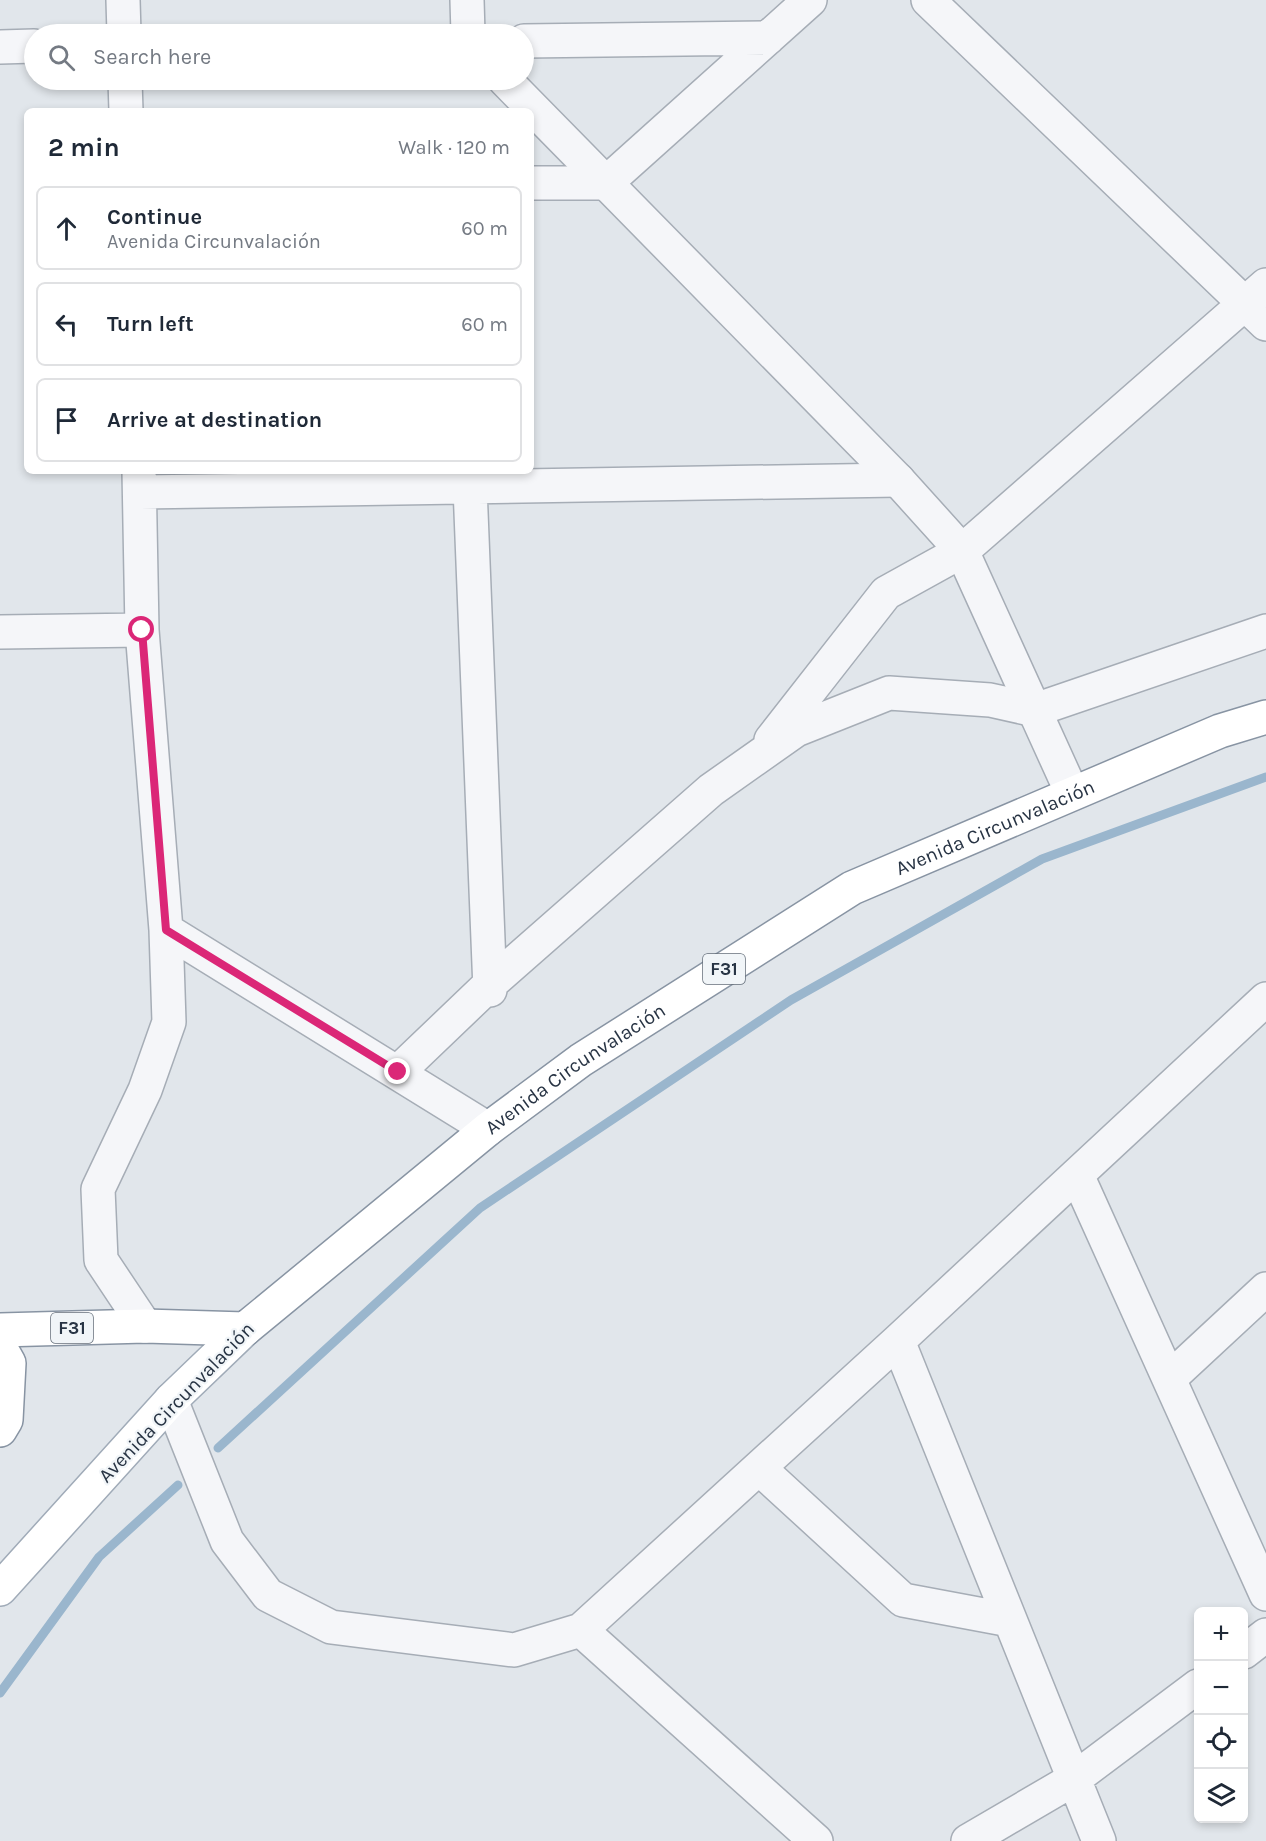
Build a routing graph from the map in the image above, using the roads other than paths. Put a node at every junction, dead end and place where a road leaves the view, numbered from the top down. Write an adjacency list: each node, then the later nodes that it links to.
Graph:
1 (123, 0): 5 (street)
2 (467, 0): 6 (street)
3 (810, 0): 7 (street)
4 (928, 0): 18 (street)
5 (124, 24)
6 (468, 24)
7 (768, 38): 8 (street); 17 (street)
8 (534, 41)
9 (24, 46): 10 (street)
10 (0, 47)
11 (125, 90): 13 (street)
12 (515, 90): 14 (street)
13 (126, 108)
14 (532, 108)
15 (534, 110): 17 (street)
16 (534, 183): 17 (street)
17 (606, 183): 19 (street)
18 (1259, 304): 22 (street)
19 (898, 480): 21 (street); 22 (street)
20 (140, 482): 21 (street); 23 (street)
21 (470, 487): 31 (street)
22 (962, 551): 26 (street); 28 (street)
23 (142, 630): 25 (street); 30 (street)
24 (1266, 631): 26 (street)
25 (0, 632)
26 (1035, 710): 28 (street); 29 (street)
27 (1266, 717): 29 (main road, Avenida Circunvalación / F31)
28 (756, 758): 31 (street)
29 (1072, 793): 34 (main road, Avenida Circunvalación / F31)
30 (166, 930): 33 (street); 37 (street)
31 (490, 987): 33 (street)
32 (1266, 999): 35 (street)
33 (398, 1072): 34 (street)
34 (488, 1129): 38 (main road, Avenida Circunvalación / F31)
35 (1077, 1175): 40 (street); 42 (street)
36 (1266, 1289): 42 (street)
37 (145, 1326): 38 (main road, F31); 39 (main road, F31)
38 (245, 1329): 43 (main road, Avenida Circunvalación)
39 (0, 1330)
40 (898, 1341): 45 (street); 48 (street)
41 (0, 1347): 44 (main road)
42 (1169, 1379): 47 (street)
43 (171, 1400): 46 (main road, Avenida Circunvalación); 49 (street)
44 (0, 1430)
45 (759, 1468): 48 (street); 49 (street)
46 (0, 1589)
47 (1266, 1594)
48 (1010, 1620): 53 (street)
49 (581, 1630): 54 (street)
50 (1266, 1635): 51 (street)
51 (1248, 1649)
52 (1194, 1689): 53 (street)
53 (1074, 1779): 55 (street); 56 (street)
54 (816, 1841)
55 (968, 1841)
56 (1099, 1841)

